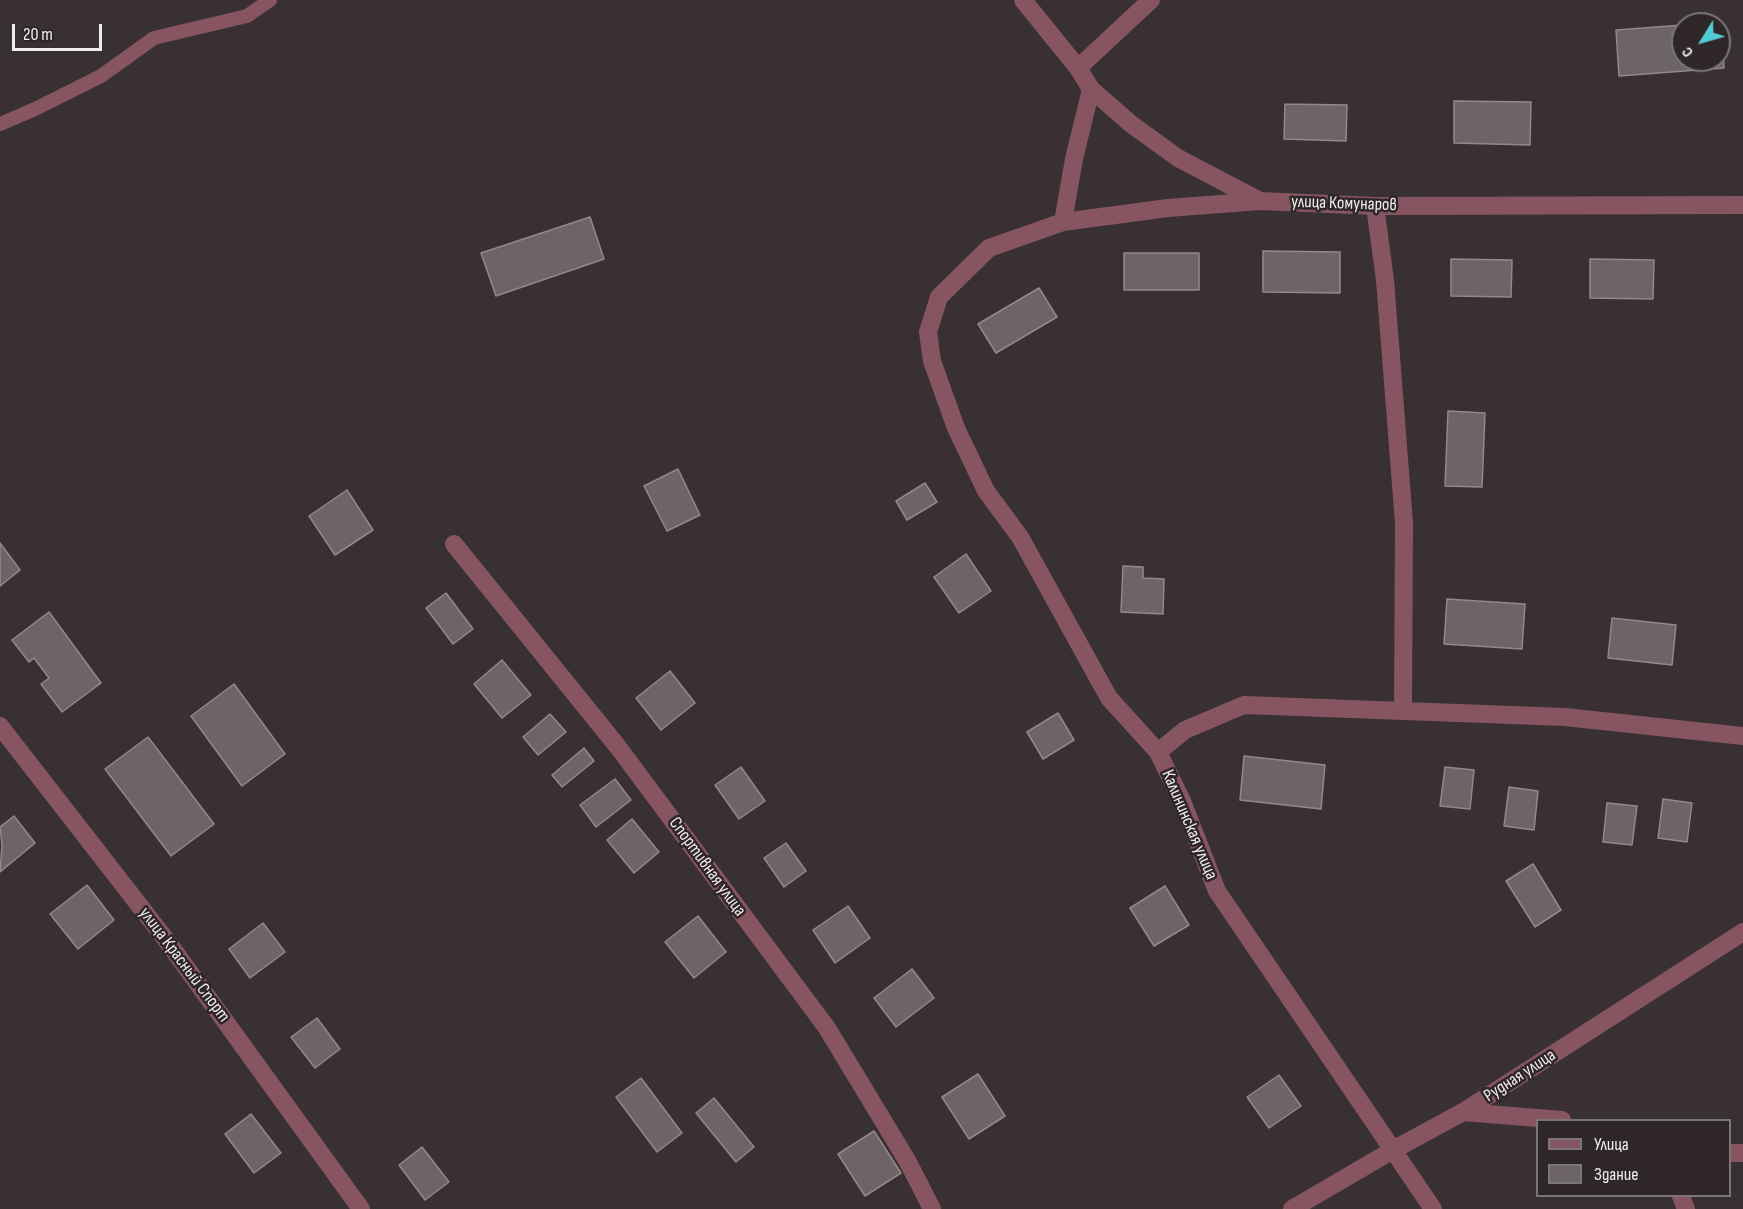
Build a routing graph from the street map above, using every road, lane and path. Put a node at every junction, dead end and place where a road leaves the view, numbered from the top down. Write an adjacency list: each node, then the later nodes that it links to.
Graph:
1 (270, 0): 6 (lane)
2 (1023, 0): 4 (street, улица Комунаров)
3 (1151, 0): 4 (street)
4 (1078, 68): 5 (street, улица Комунаров)
5 (1091, 89): 7 (street, улица Комунаров); 10 (street)
6 (0, 124)
7 (1260, 201): 9 (street, улица Комунаров); 10 (street)
8 (1743, 205): 9 (street, улица Комунаров)
9 (1375, 206): 12 (street)
10 (1063, 222): 15 (street, Калининская улица)
11 (454, 544): 21 (street, Спортивная улица)
12 (1402, 710): 14 (street); 15 (street)
13 (0, 726): 20 (street, улица Красный Спорт)
14 (1743, 736)
15 (1158, 752): 19 (street, Калининская улица)
16 (1743, 932): 17 (street, Рудная улица)
17 (1463, 1112): 18 (street); 19 (street, Рудная улица)
18 (1550, 1119)
19 (1393, 1150): 22 (street, Рудная улица); 23 (street, Калининская улица)
20 (360, 1209)
21 (932, 1209)
22 (1292, 1209)
23 (1433, 1209)

